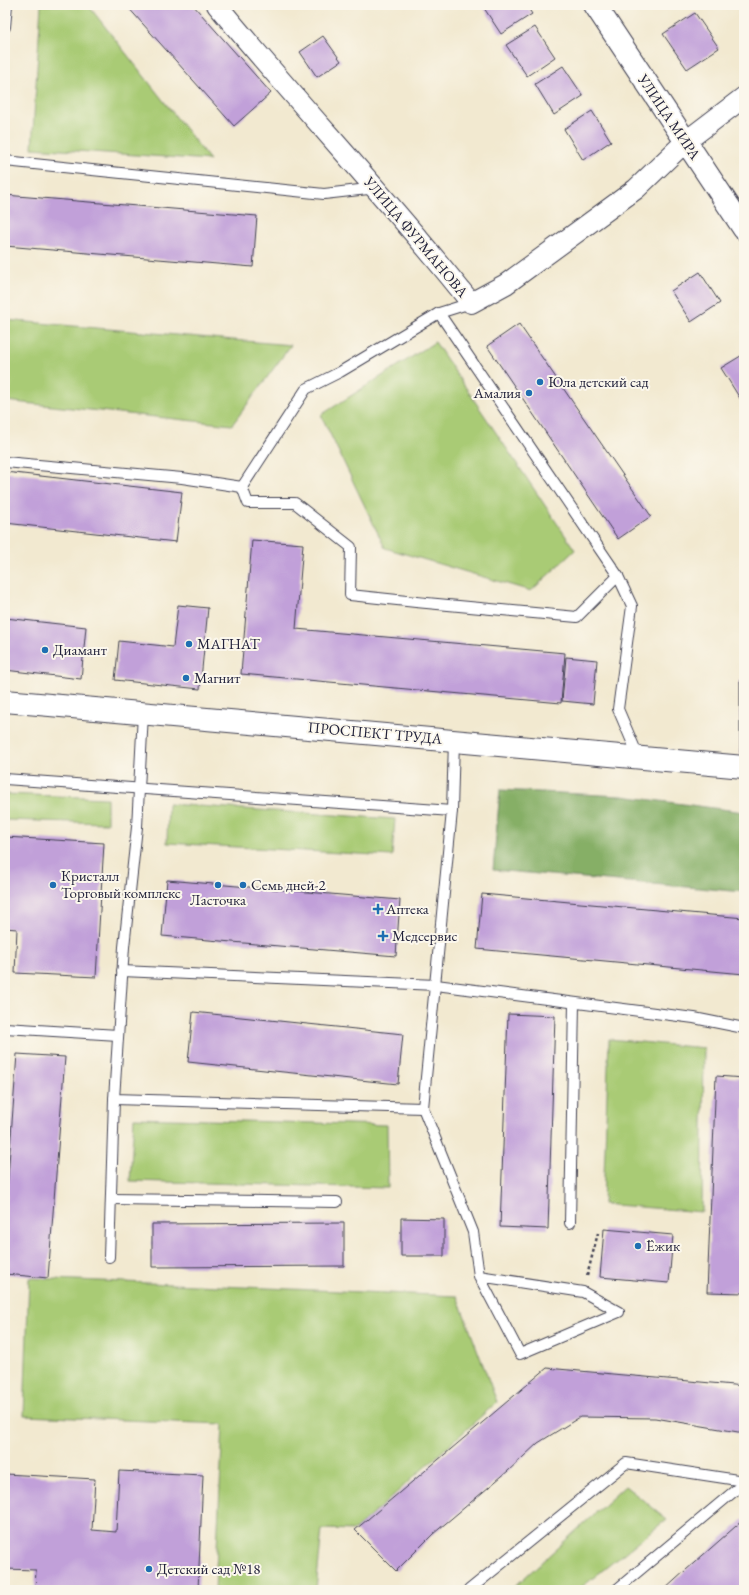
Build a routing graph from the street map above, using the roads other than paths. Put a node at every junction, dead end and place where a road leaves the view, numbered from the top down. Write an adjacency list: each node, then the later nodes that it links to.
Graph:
1 (7, 5): 4 (lane)
2 (217, 5): 8 (street, УЛИЦА ФУРМАНОВА)
3 (595, 5): 6 (street, УЛИЦА МИРА)
4 (5, 27)
5 (744, 97): 6 (street, УЛИЦА ФУРМАНОВА)
6 (685, 142): 9 (street, УЛИЦА МИРА); 10 (street, УЛИЦА ФУРМАНОВА)
7 (5, 161): 8 (lane)
8 (377, 188): 10 (street, УЛИЦА ФУРМАНОВА)
9 (744, 229)
10 (471, 303): 11 (lane)
11 (439, 313): 13 (lane); 14 (lane)
12 (5, 462): 13 (lane)
13 (242, 487): 14 (lane)
14 (618, 576): 18 (lane)
15 (5, 701): 16 (street, ПРОСПЕКТ ТРУДА)
16 (143, 714): 17 (street, ПРОСПЕКТ ТРУДА); 21 (lane)
17 (454, 740): 18 (street, ПРОСПЕКТ ТРУДА); 22 (lane)
18 (639, 758): 19 (street, ПРОСПЕКТ ТРУДА)
19 (744, 767)
20 (5, 779): 21 (lane)
21 (139, 789): 22 (lane); 23 (lane)
22 (452, 811): 24 (lane)
23 (122, 971): 24 (lane); 28 (lane)
24 (436, 985): 25 (lane); 30 (lane)
25 (574, 1003): 27 (lane); 33 (lane)
26 (5, 1028): 28 (lane)
27 (744, 1028)
28 (118, 1035): 29 (lane)
29 (114, 1099): 30 (lane); 31 (lane)
30 (423, 1108): 35 (lane)
31 (111, 1199): 32 (lane); 34 (lane)
32 (337, 1202)
33 (570, 1223)
34 (109, 1257)
35 (479, 1276): 35 (lane)
36 (744, 1482): 37 (lane); 38 (lane)
37 (469, 1590)
38 (616, 1590)

